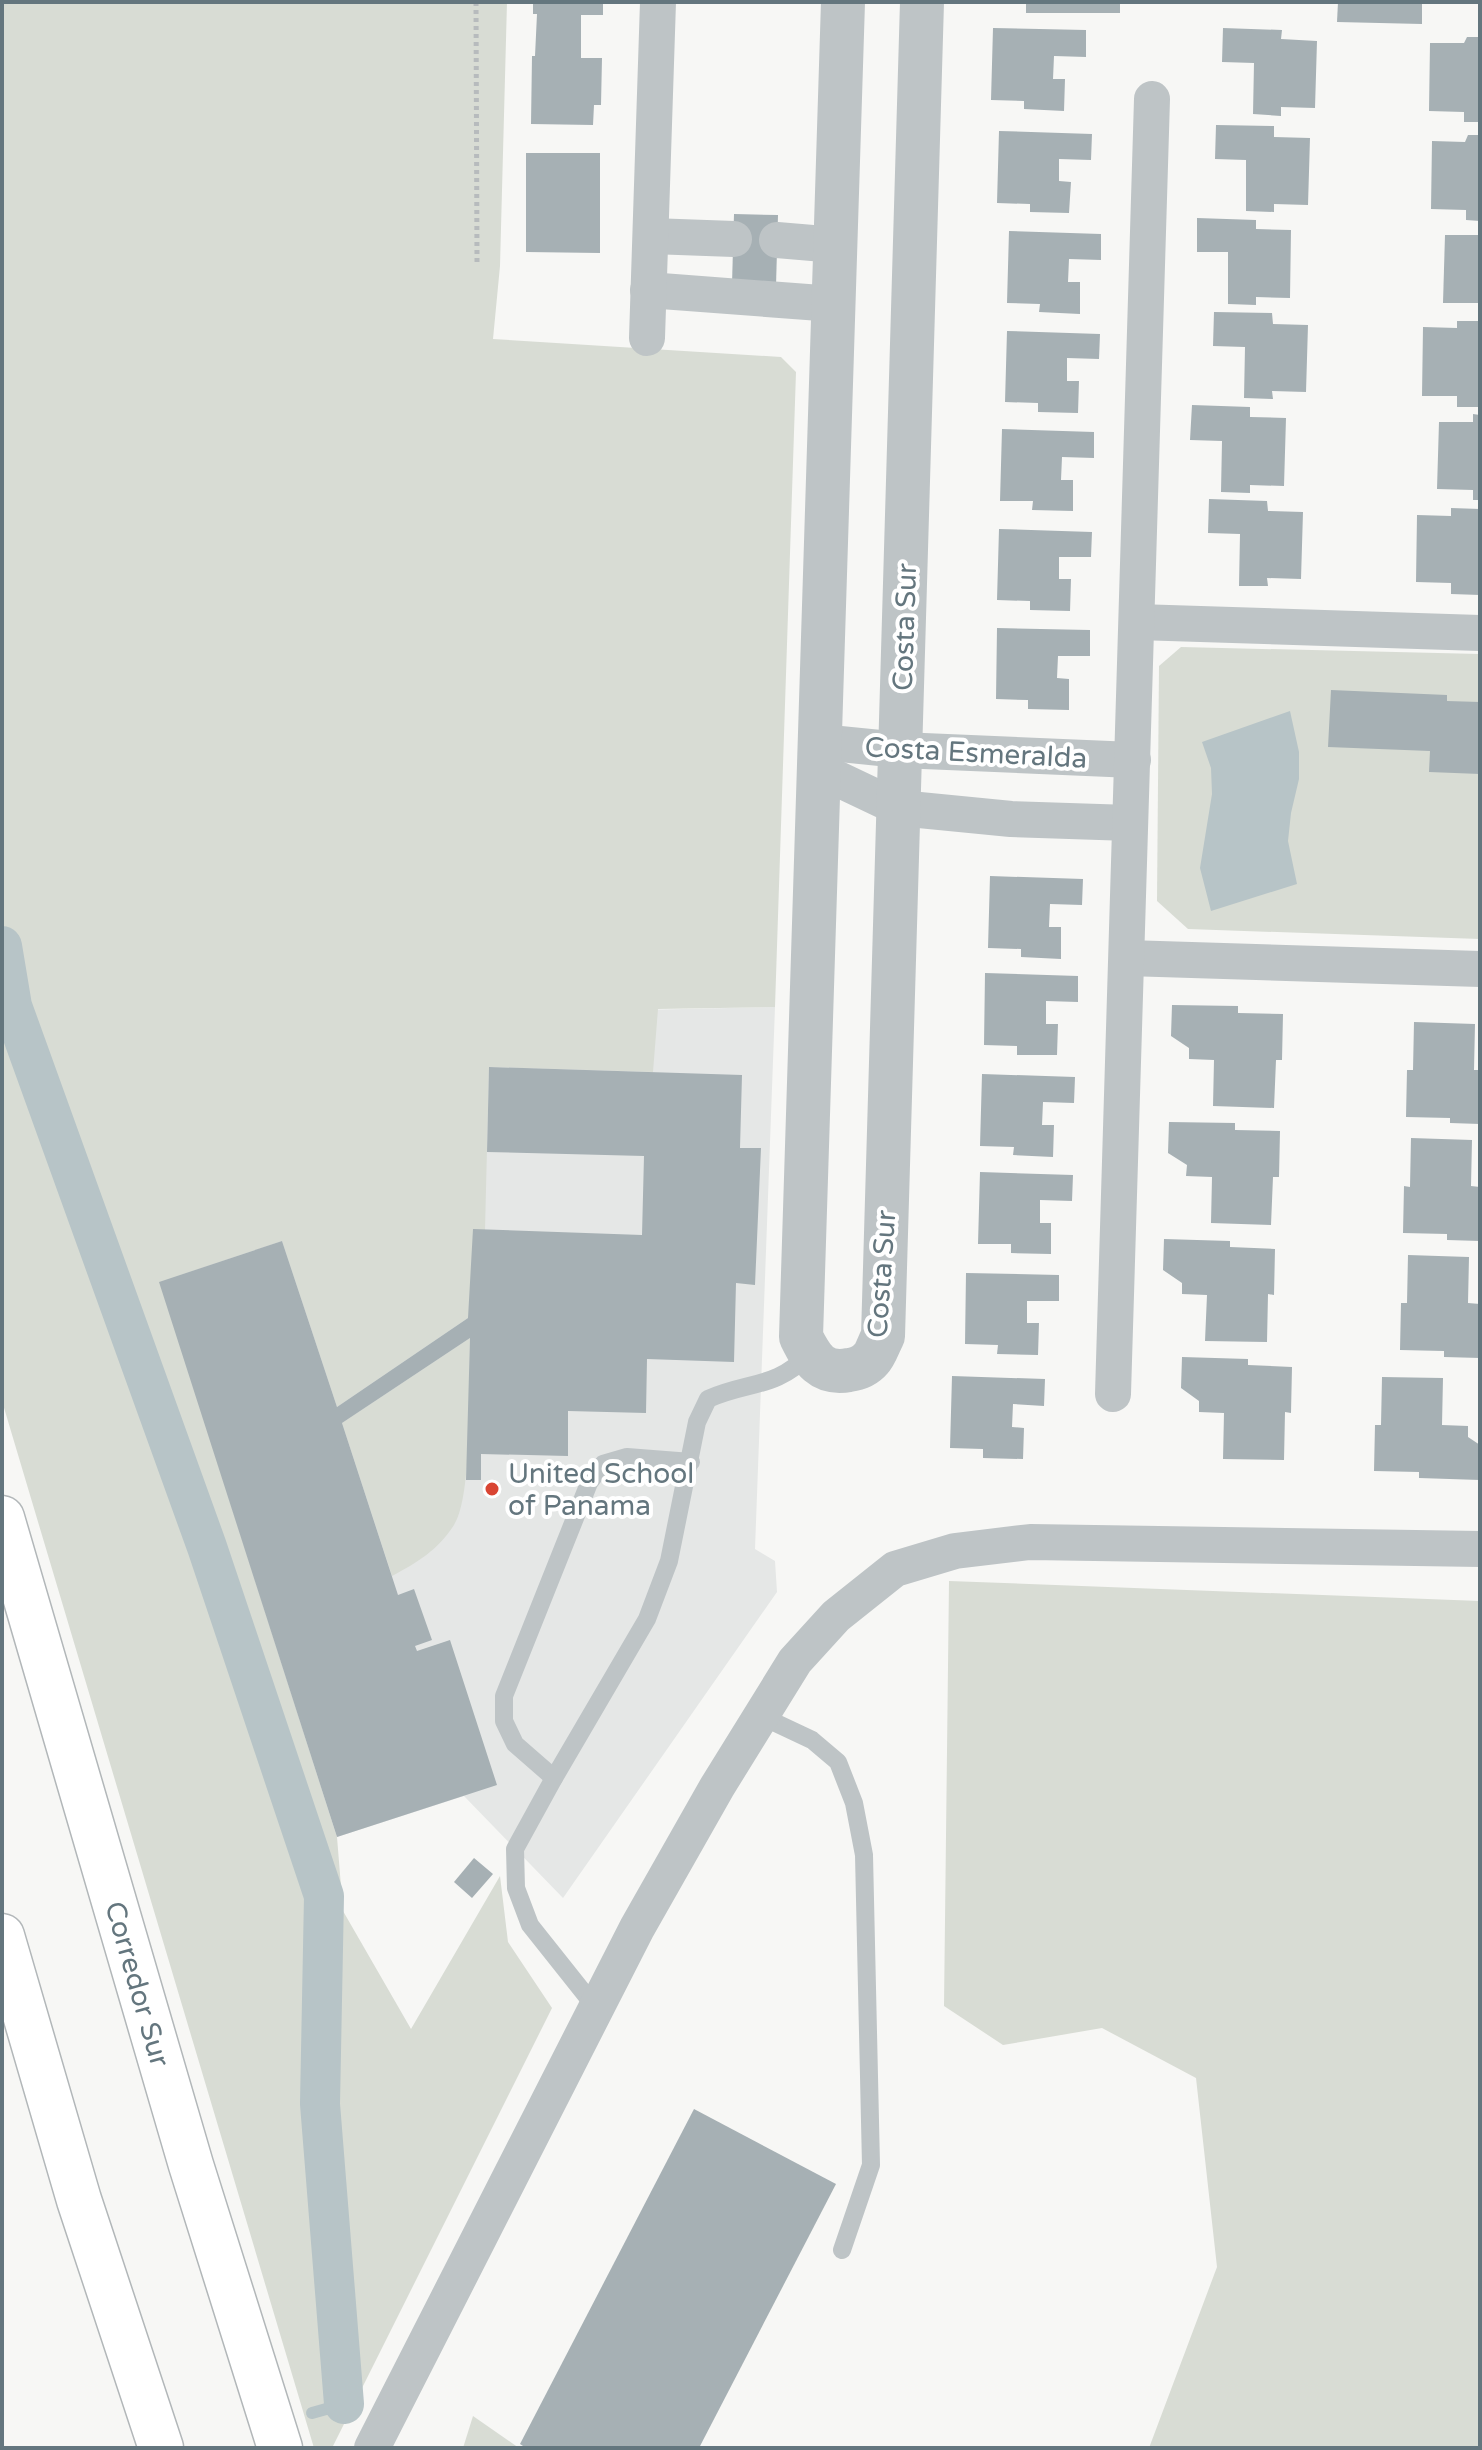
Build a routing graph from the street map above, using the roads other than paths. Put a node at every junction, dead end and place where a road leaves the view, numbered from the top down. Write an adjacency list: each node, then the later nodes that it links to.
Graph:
1 (658, 2): 5 (street)
2 (843, 2): 8 (street)
3 (922, 2): 14 (street, Costa Sur)
4 (1152, 99): 12 (street)
5 (651, 236): 6 (street); 9 (street)
6 (734, 239)
7 (777, 240): 8 (street)
8 (836, 245): 10 (street)
9 (648, 290): 10 (street); 11 (street)
10 (834, 304): 15 (street)
11 (647, 338)
12 (1137, 622): 13 (street); 16 (street)
13 (1480, 633)
14 (900, 750): 15 (street, Costa Esmeralda); 16 (street, Costa Esmeralda); 17 (street, Costa Sur)
15 (819, 756): 17 (street, Costa Esmeralda); 21 (street)
16 (1133, 760): 18 (street)
17 (899, 808): 18 (street, Costa Esmeralda); 21 (street, Costa Sur)
18 (1130, 823): 19 (street)
19 (1127, 958): 20 (street); 22 (street)
20 (1480, 969)
21 (809, 1354): 23 (lane)
22 (1113, 1394)
23 (691, 1462): 27 (lane); 27 (lane)
24 (2, 1518): 32 (highway, Corredor Sur)
25 (1480, 1549): 26 (street)
26 (761, 1716): 29 (street); 30 (lane)
27 (554, 1778): 29 (lane)
28 (2, 1936): 31 (highway)
29 (596, 2008): 33 (street)
30 (842, 2250)
31 (161, 2448)
32 (280, 2448)
33 (372, 2448)

